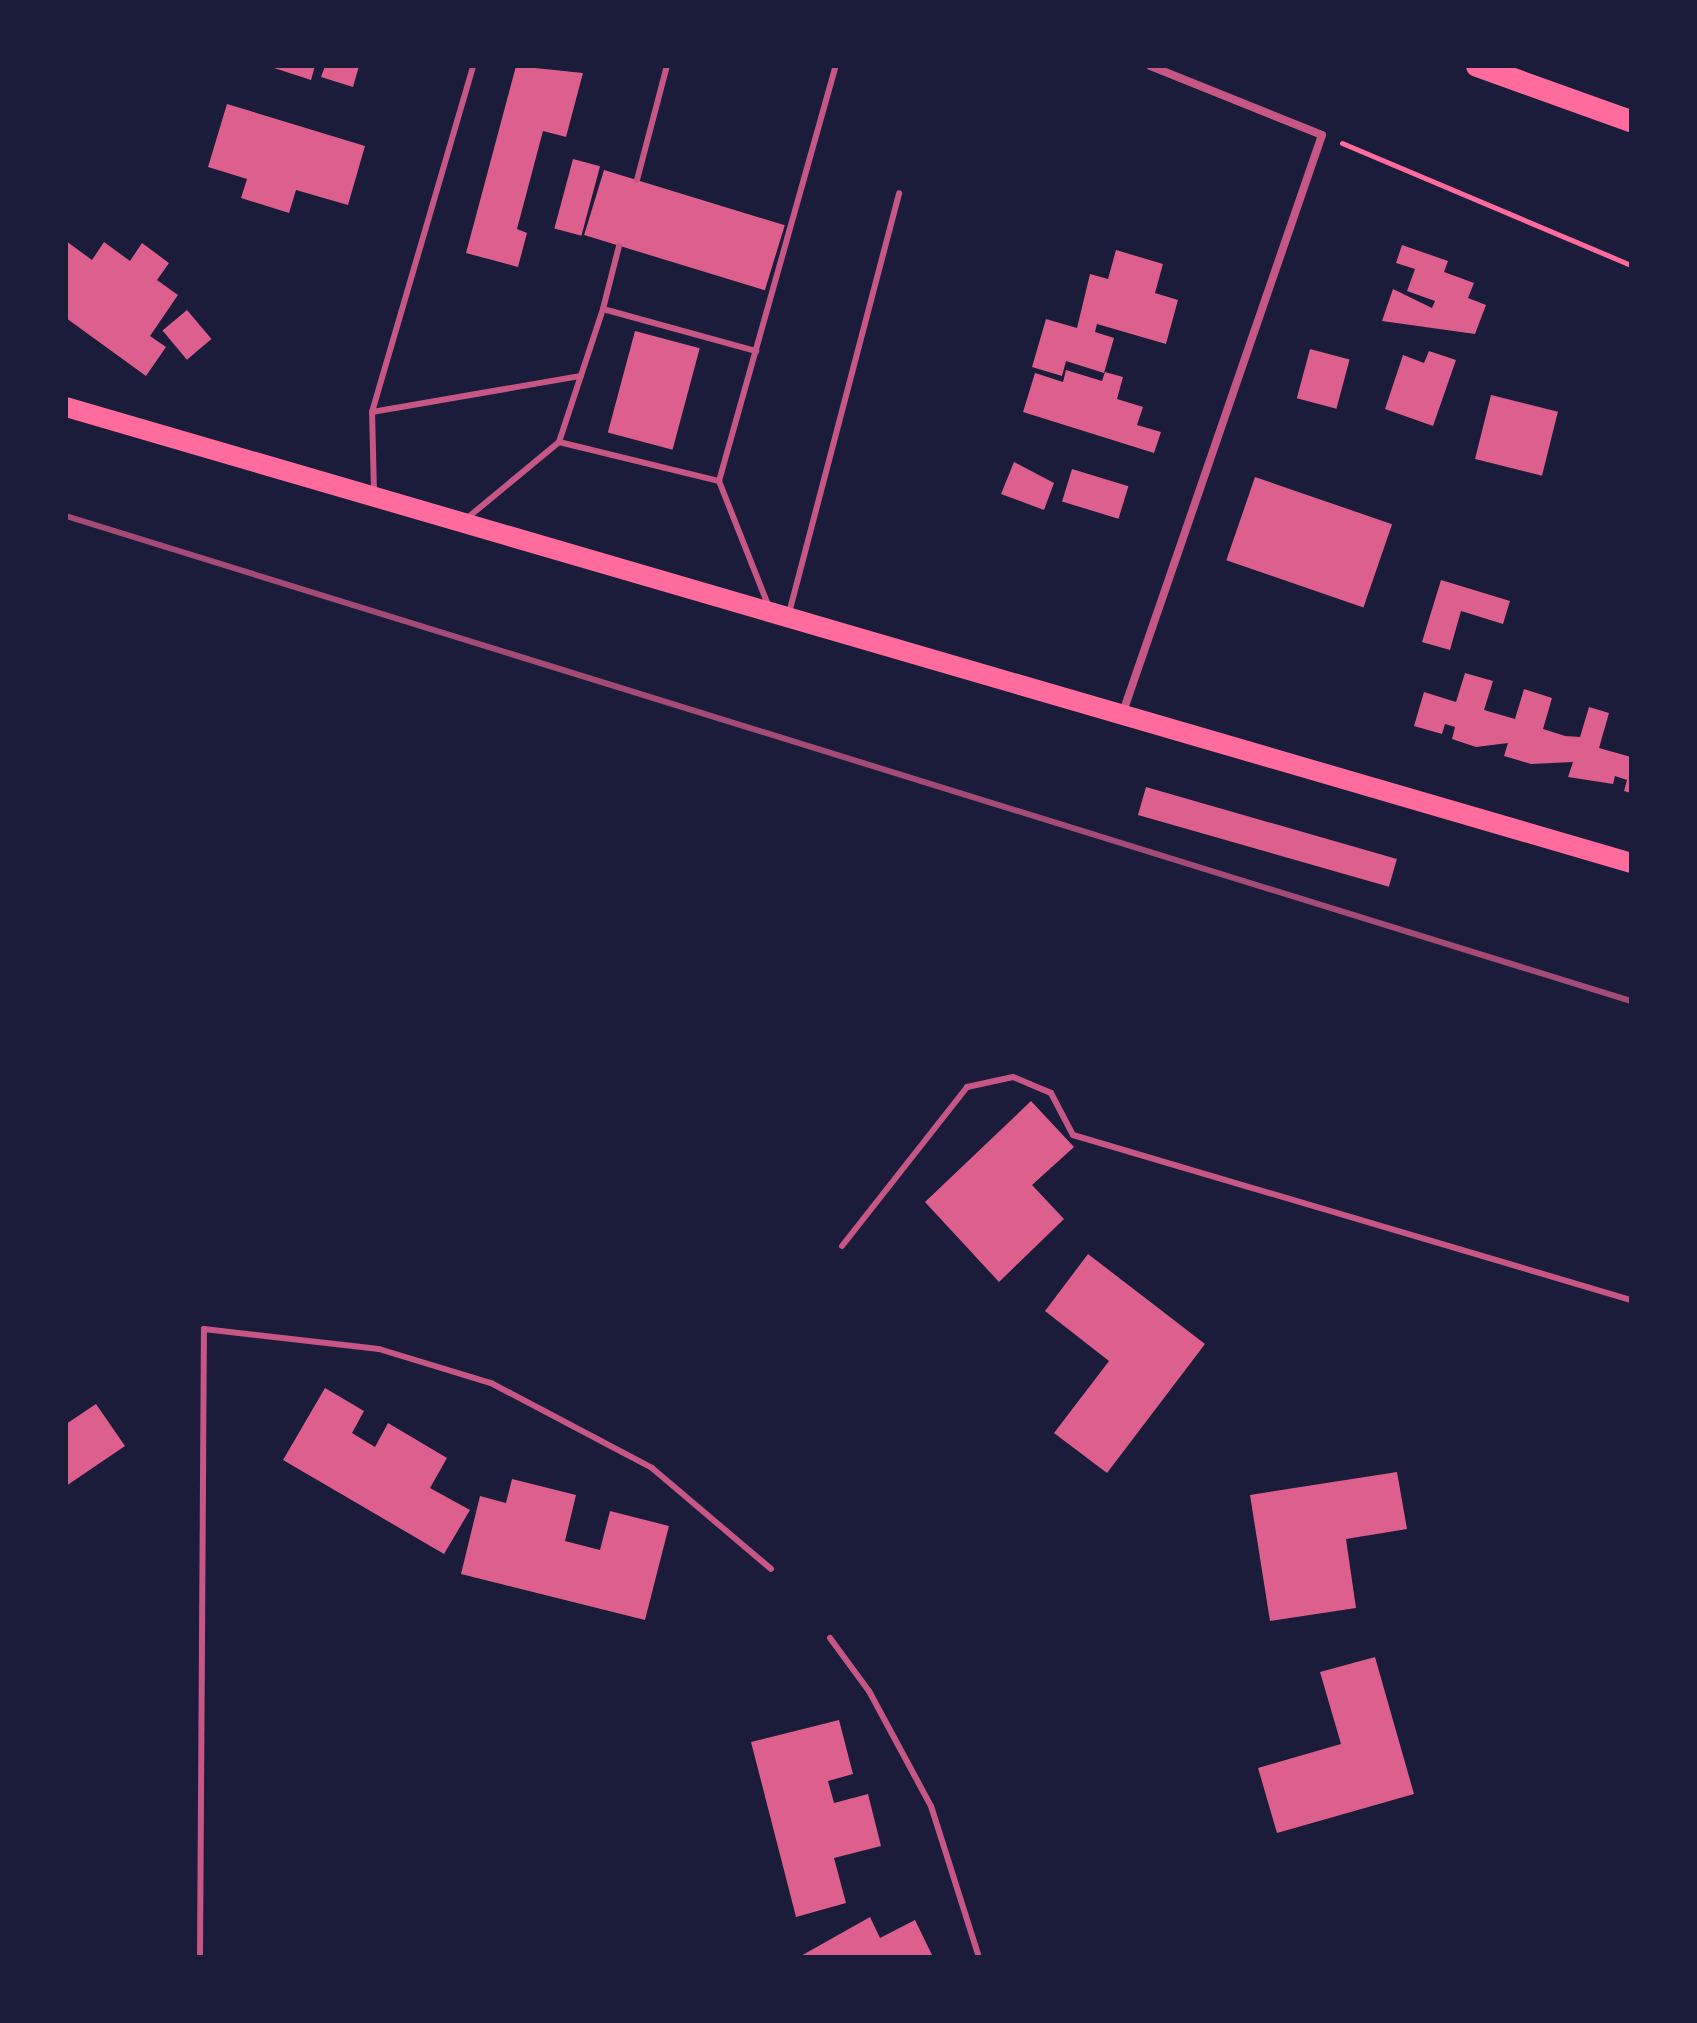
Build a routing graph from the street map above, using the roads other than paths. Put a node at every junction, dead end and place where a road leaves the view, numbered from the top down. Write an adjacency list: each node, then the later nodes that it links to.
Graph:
1 (473, 66): 14 (lane)
2 (667, 66): 7 (lane)
3 (836, 66): 11 (lane)
4 (1150, 66): 20 (street)
5 (1477, 66): 6 (highway)
6 (1631, 121)
7 (637, 180)
8 (899, 193): 19 (lane)
9 (619, 246): 10 (lane)
10 (603, 309): 11 (lane); 12 (lane)
11 (756, 351): 16 (lane)
12 (581, 376): 14 (lane); 15 (lane)
13 (66, 407): 17 (main road)
14 (372, 412): 17 (lane)
15 (559, 442): 16 (lane); 18 (lane)
16 (719, 481): 19 (lane)
17 (374, 492): 18 (main road)
18 (464, 521): 19 (main road)
19 (779, 610): 20 (main road)
20 (1123, 712): 21 (main road)
21 (1631, 863)
22 (842, 1246): 23 (lane)
23 (1631, 1300)
24 (771, 1569): 26 (lane)
25 (830, 1638): 27 (lane)
26 (200, 1957)
27 (979, 1957)

